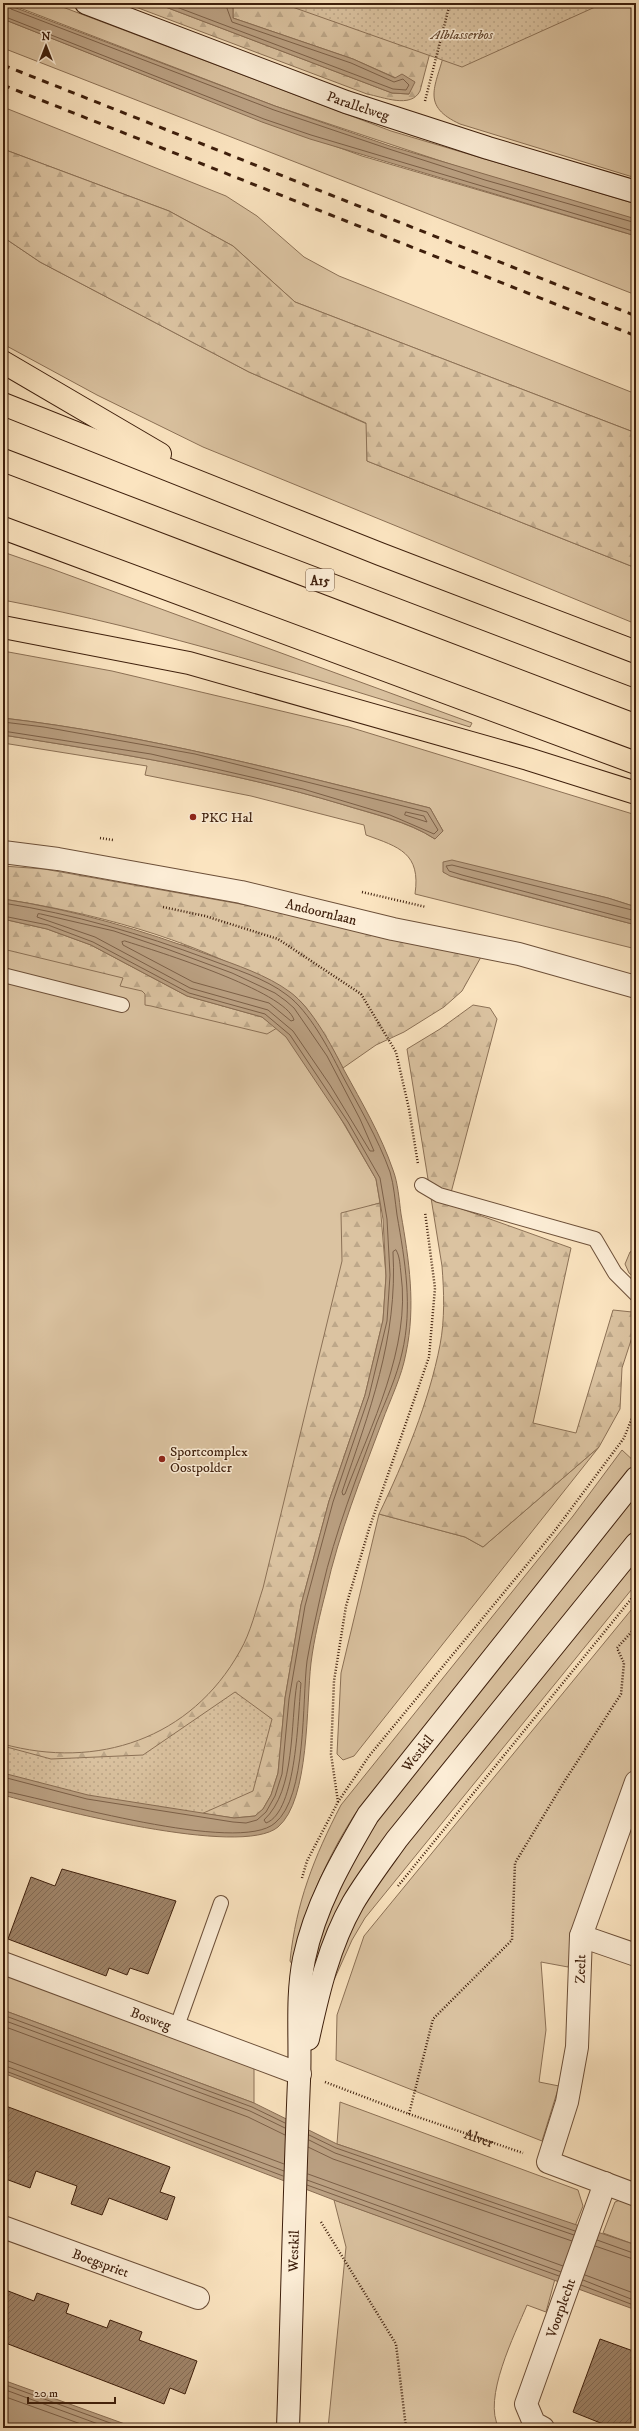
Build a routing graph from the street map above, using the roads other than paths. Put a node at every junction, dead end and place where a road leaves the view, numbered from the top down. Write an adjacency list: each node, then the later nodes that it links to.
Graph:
1 (86, 3): 2 (street, Parallelweg)
2 (636, 192)
3 (3, 362): 6 (highway)
4 (3, 404): 6 (highway)
5 (3, 460): 10 (highway, A15)
6 (221, 490): 9 (highway)
7 (3, 528): 11 (highway)
8 (3, 627): 12 (highway)
9 (636, 652)
10 (636, 701)
11 (636, 763)
12 (636, 793)
13 (3, 852): 15 (street, Andoornlaan)
14 (3, 975): 16 (lane)
15 (636, 987)
16 (122, 1004)
17 (422, 1185): 18 (lane)
18 (636, 1294)
19 (636, 1478): 27 (street, Westkil)
20 (636, 1544): 27 (street, Westkil)
21 (636, 1782): 23 (street, Zeelt)
22 (221, 1903): 26 (lane)
23 (581, 1936): 24 (street); 28 (street, Zeelt)
24 (636, 1956)
25 (3, 1963): 26 (street, Bosweg)
26 (176, 2029): 27 (street, Bosweg)
27 (300, 2074): 32 (street, Westkil)
28 (605, 2184): 29 (street); 33 (street, Voorplecht)
29 (636, 2195)
30 (3, 2227): 31 (street, Boegspriet)
31 (198, 2298)
32 (288, 2428)
33 (543, 2428)

